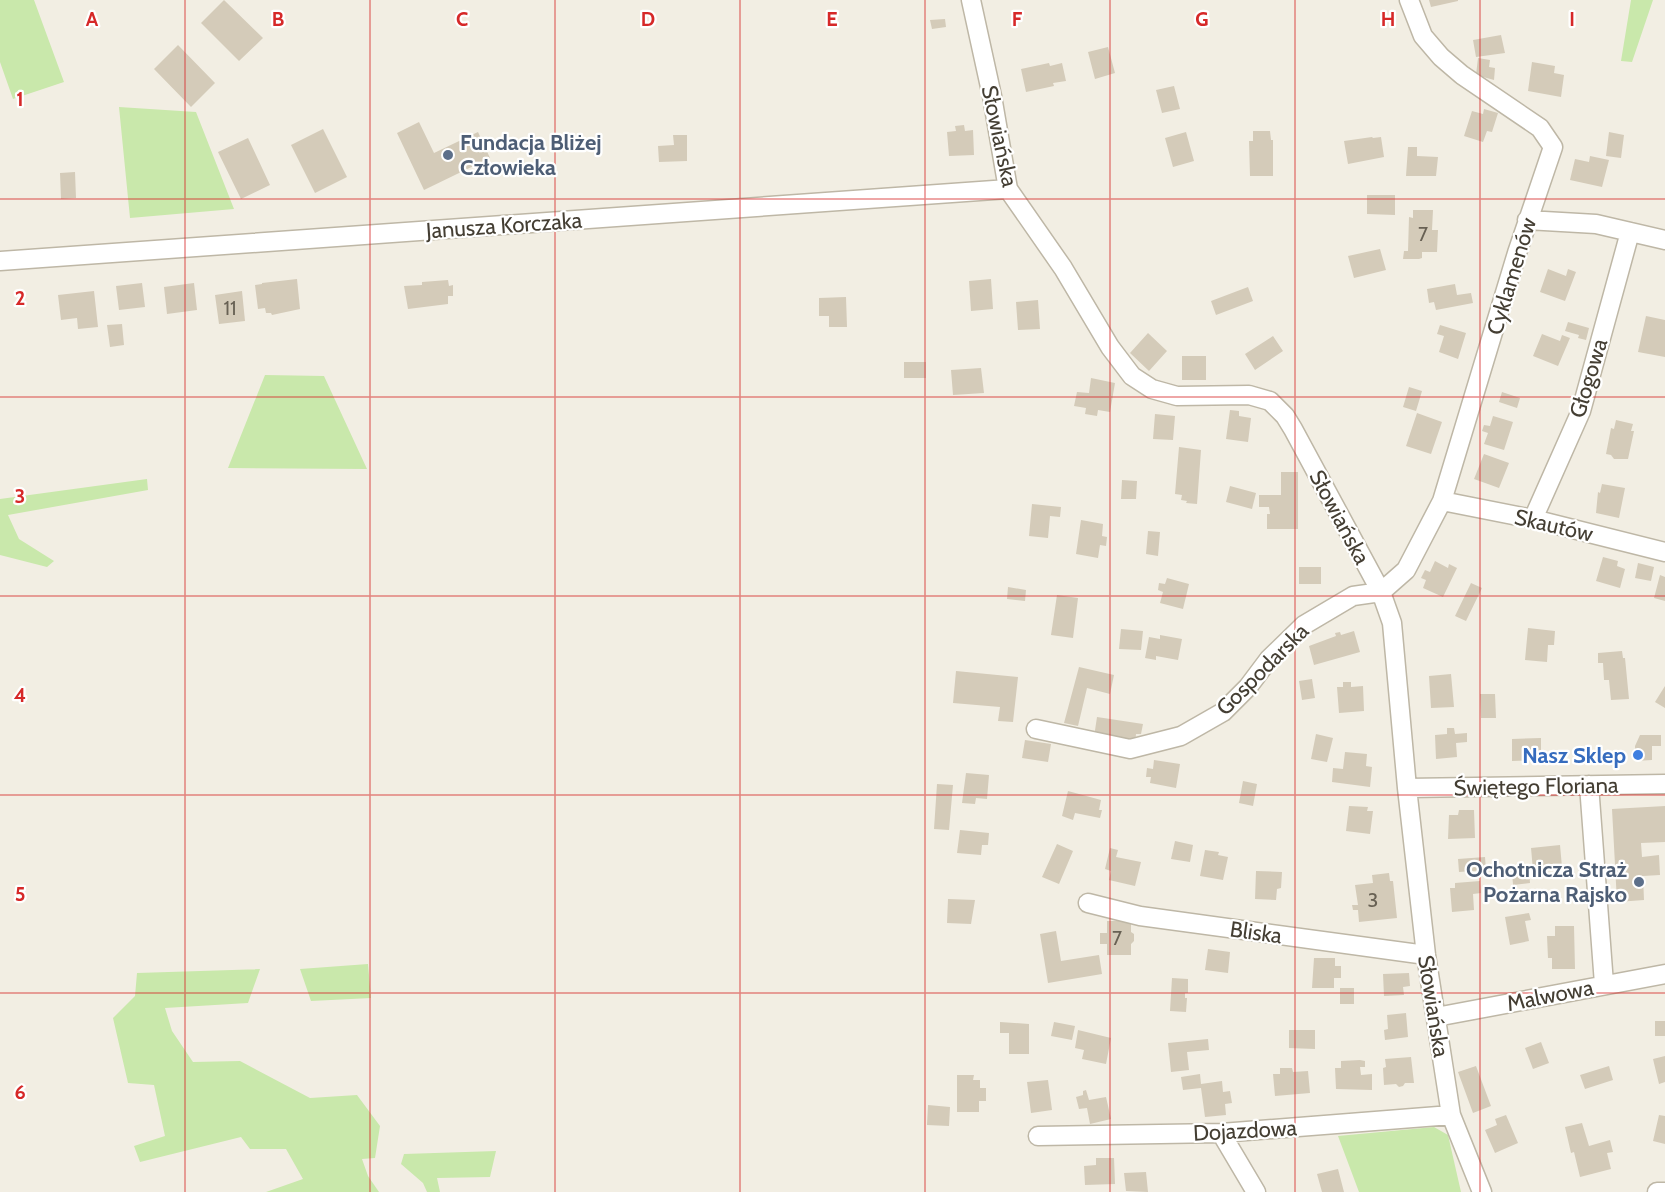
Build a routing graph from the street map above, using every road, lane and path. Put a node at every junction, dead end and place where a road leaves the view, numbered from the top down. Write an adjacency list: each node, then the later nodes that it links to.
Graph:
1 (970, 0): 3 (street, Słowiańska)
2 (1409, 0): 4 (street, Cyklamenów)
3 (1008, 189): 7 (street, Janusza Korczaka); 11 (street, Słowiańska)
4 (1527, 220): 5 (street); 8 (street, Cyklamenów)
5 (1630, 232): 6 (street); 9 (street, Głogowa)
6 (1665, 240)
7 (0, 261)
8 (1442, 501): 9 (street, Skautów); 11 (street, Cyklamenów)
9 (1533, 519): 10 (street, Skautów)
10 (1665, 552)
11 (1381, 592): 12 (street, Gospodarska); 15 (street, Słowiańska)
12 (1036, 729)
13 (1665, 784): 14 (street, Świętego Floriana)
14 (1588, 785): 15 (street, Świętego Floriana); 19 (street)
15 (1407, 788): 17 (street, Słowiańska)
16 (1088, 903): 17 (street, Bliska)
17 (1425, 956): 20 (street, Słowiańska)
18 (1665, 974): 19 (street, Malwowa)
19 (1604, 984): 20 (street, Malwowa)
20 (1436, 1017): 21 (street, Słowiańska)
21 (1451, 1115): 22 (street, Dojazdowa); 25 (street, Słowiańska)
22 (1221, 1133): 23 (street, Dojazdowa); 24 (street)
23 (1038, 1136)
24 (1256, 1192)
25 (1482, 1192)
26 (1657, 1192): 27 (street)
27 (1665, 1192)

